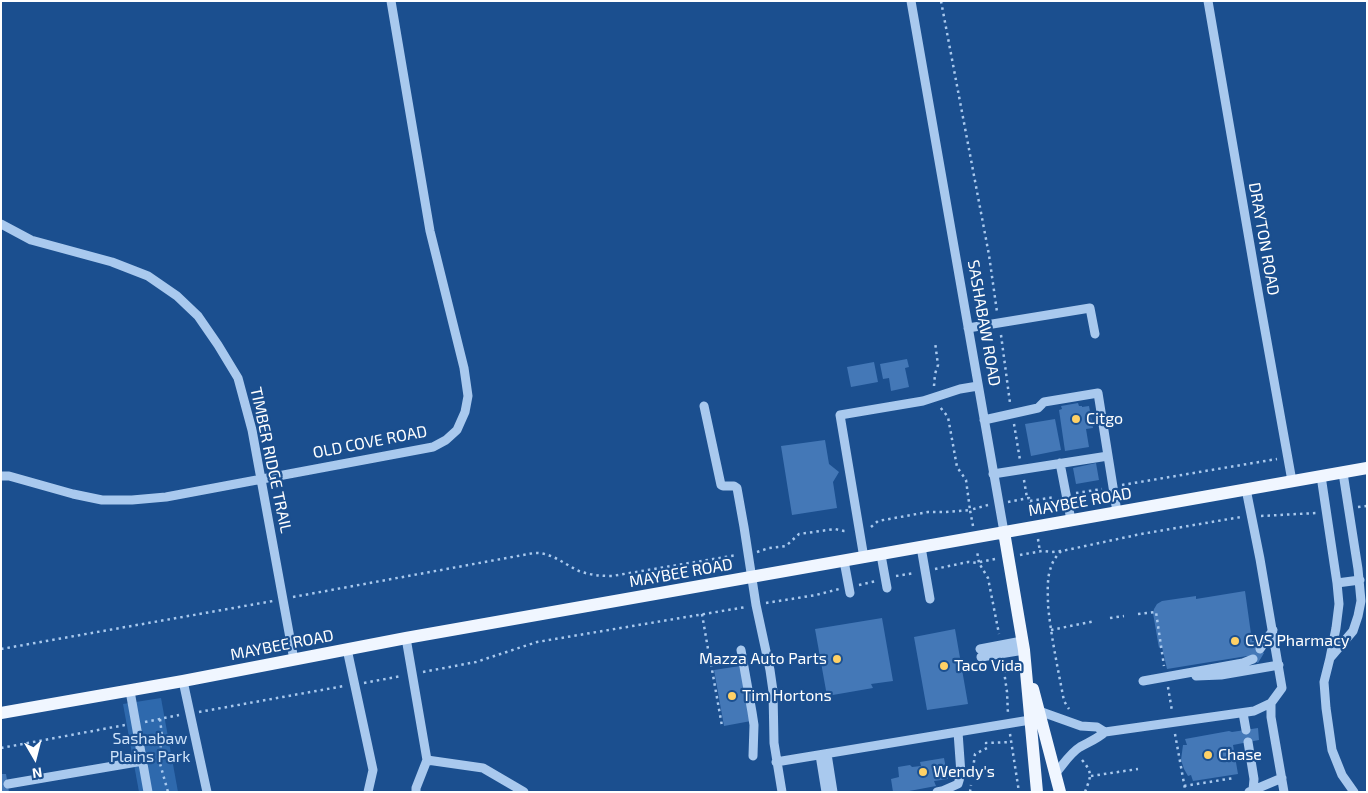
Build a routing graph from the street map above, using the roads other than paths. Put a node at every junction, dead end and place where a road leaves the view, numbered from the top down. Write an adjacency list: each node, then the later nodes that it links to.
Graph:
1 (391, 1): 17 (street, OLD COVE ROAD)
2 (911, 1): 5 (street, SASHABAW ROAD)
3 (1208, 1): 18 (street, DRAYTON ROAD)
4 (1, 224): 17 (street, TIMBER RIDGE TRAIL)
5 (968, 328): 6 (street); 7 (street, SASHABAW ROAD)
6 (1095, 334)
7 (978, 386): 9 (street, SASHABAW ROAD); 25 (street)
8 (704, 406): 27 (street)
9 (984, 420): 10 (street); 14 (street, SASHABAW ROAD)
10 (1108, 456): 11 (street); 20 (street)
11 (1060, 463): 14 (street); 21 (street)
12 (1367, 468): 13 (main road, MAYBEE ROAD)
13 (1343, 472): 16 (main road, MAYBEE ROAD); 28 (street)
14 (994, 474): 22 (street, SASHABAW ROAD)
15 (1, 476): 17 (street, OLD COVE ROAD)
16 (1321, 476): 18 (main road, MAYBEE ROAD); 29 (street)
17 (261, 479): 42 (street, TIMBER RIDGE TRAIL)
18 (1292, 481): 19 (main road, MAYBEE ROAD)
19 (1246, 489): 20 (main road, MAYBEE ROAD); 33 (street)
20 (1117, 512): 21 (main road, MAYBEE ROAD)
21 (1071, 520): 22 (main road, MAYBEE ROAD)
22 (1004, 532): 23 (main road, MAYBEE ROAD); 35 (main road, SASHABAW ROAD)
23 (922, 547): 24 (main road, MAYBEE ROAD); 32 (street)
24 (881, 555): 25 (main road, MAYBEE ROAD); 30 (street)
25 (864, 558): 26 (main road, MAYBEE ROAD)
26 (844, 561): 27 (main road, MAYBEE ROAD); 31 (street)
27 (751, 577): 34 (main road, MAYBEE ROAD); 60 (street)
28 (1360, 580): 29 (street); 40 (street)
29 (1337, 583): 40 (street)
30 (887, 588)
31 (850, 593)
32 (930, 599)
33 (1273, 630): 37 (street); 43 (street)
34 (406, 638): 36 (main road, MAYBEE ROAD); 58 (street)
35 (1023, 646): 39 (street); 51 (main road, SASHABAW ROAD)
36 (347, 649): 42 (main road, MAYBEE ROAD); 68 (street)
37 (1260, 649)
38 (741, 650): 57 (street)
39 (980, 653)
40 (1330, 658): 79 (street)
41 (1253, 659): 44 (street)
42 (294, 660): 45 (main road, MAYBEE ROAD)
43 (1279, 665): 44 (street); 48 (street)
44 (1178, 675): 46 (street)
45 (183, 681): 47 (main road, MAYBEE ROAD); 67 (street)
46 (1143, 681)
47 (130, 691): 50 (main road, MAYBEE ROAD); 59 (street)
48 (1271, 703): 49 (street); 62 (street)
49 (1243, 712): 52 (street); 54 (street)
50 (1, 713)
51 (1035, 716): 53 (street); 54 (street); 61 (main road, SASHABAW ROAD); 76 (main road, SASHABAW ROAD)
52 (1246, 730)
53 (958, 732): 56 (street); 64 (street)
54 (1105, 732): 61 (street)
55 (1248, 742): 65 (street)
56 (824, 754): 60 (street); 72 (street); 73 (street)
57 (753, 756)
58 (426, 760): 69 (street); 70 (street)
59 (143, 761): 63 (street); 66 (street)
60 (776, 762): 71 (street)
61 (1055, 774): 77 (main road, SASHABAW ROAD)
62 (1282, 778): 65 (street); 78 (street)
63 (8, 784)
64 (958, 784): 74 (street); 75 (street)
65 (1251, 791)
66 (148, 792)
67 (207, 792)
68 (368, 792)
69 (416, 792)
70 (524, 792)
71 (782, 792)
72 (826, 792)
73 (833, 792)
74 (938, 792)
75 (949, 792)
76 (1037, 792)
77 (1060, 792)
78 (1284, 792)
79 (1354, 792)

